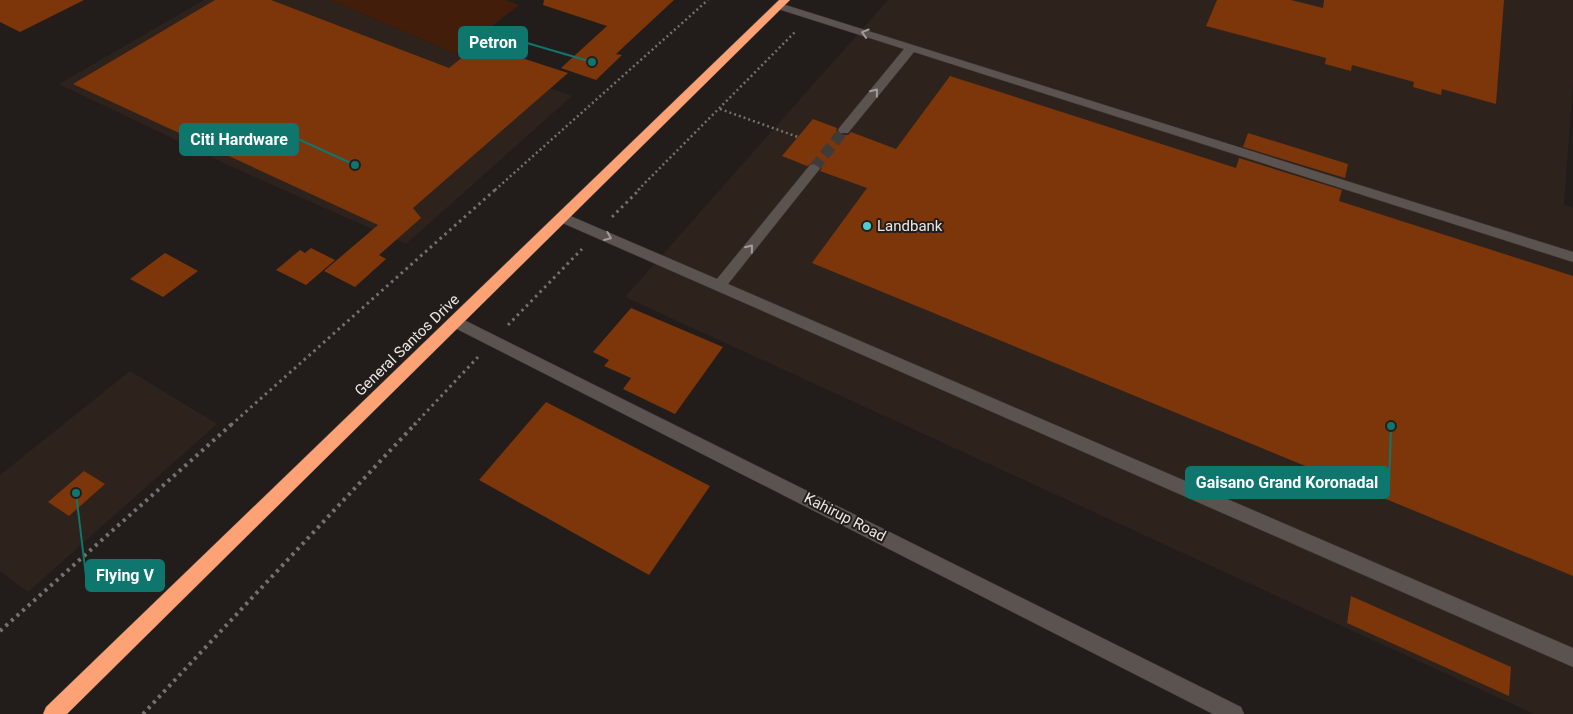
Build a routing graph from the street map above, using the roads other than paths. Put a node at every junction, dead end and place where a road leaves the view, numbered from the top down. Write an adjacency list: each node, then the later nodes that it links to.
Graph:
1 (782, 3): 2 (street, one-way to 1); 5 (highway, General Santos Drive)
2 (912, 47): 3 (street, one-way to 2); 6 (street)
3 (844, 130)
4 (814, 168): 7 (street, one-way to 4)
5 (563, 218): 7 (street, one-way to 7); 8 (highway, General Santos Drive)
6 (1573, 257)
7 (719, 286): 9 (street)
8 (456, 322): 10 (highway, General Santos Drive); 11 (street, Kahirup Road)
9 (1573, 658)
10 (53, 714)
11 (1234, 714)

